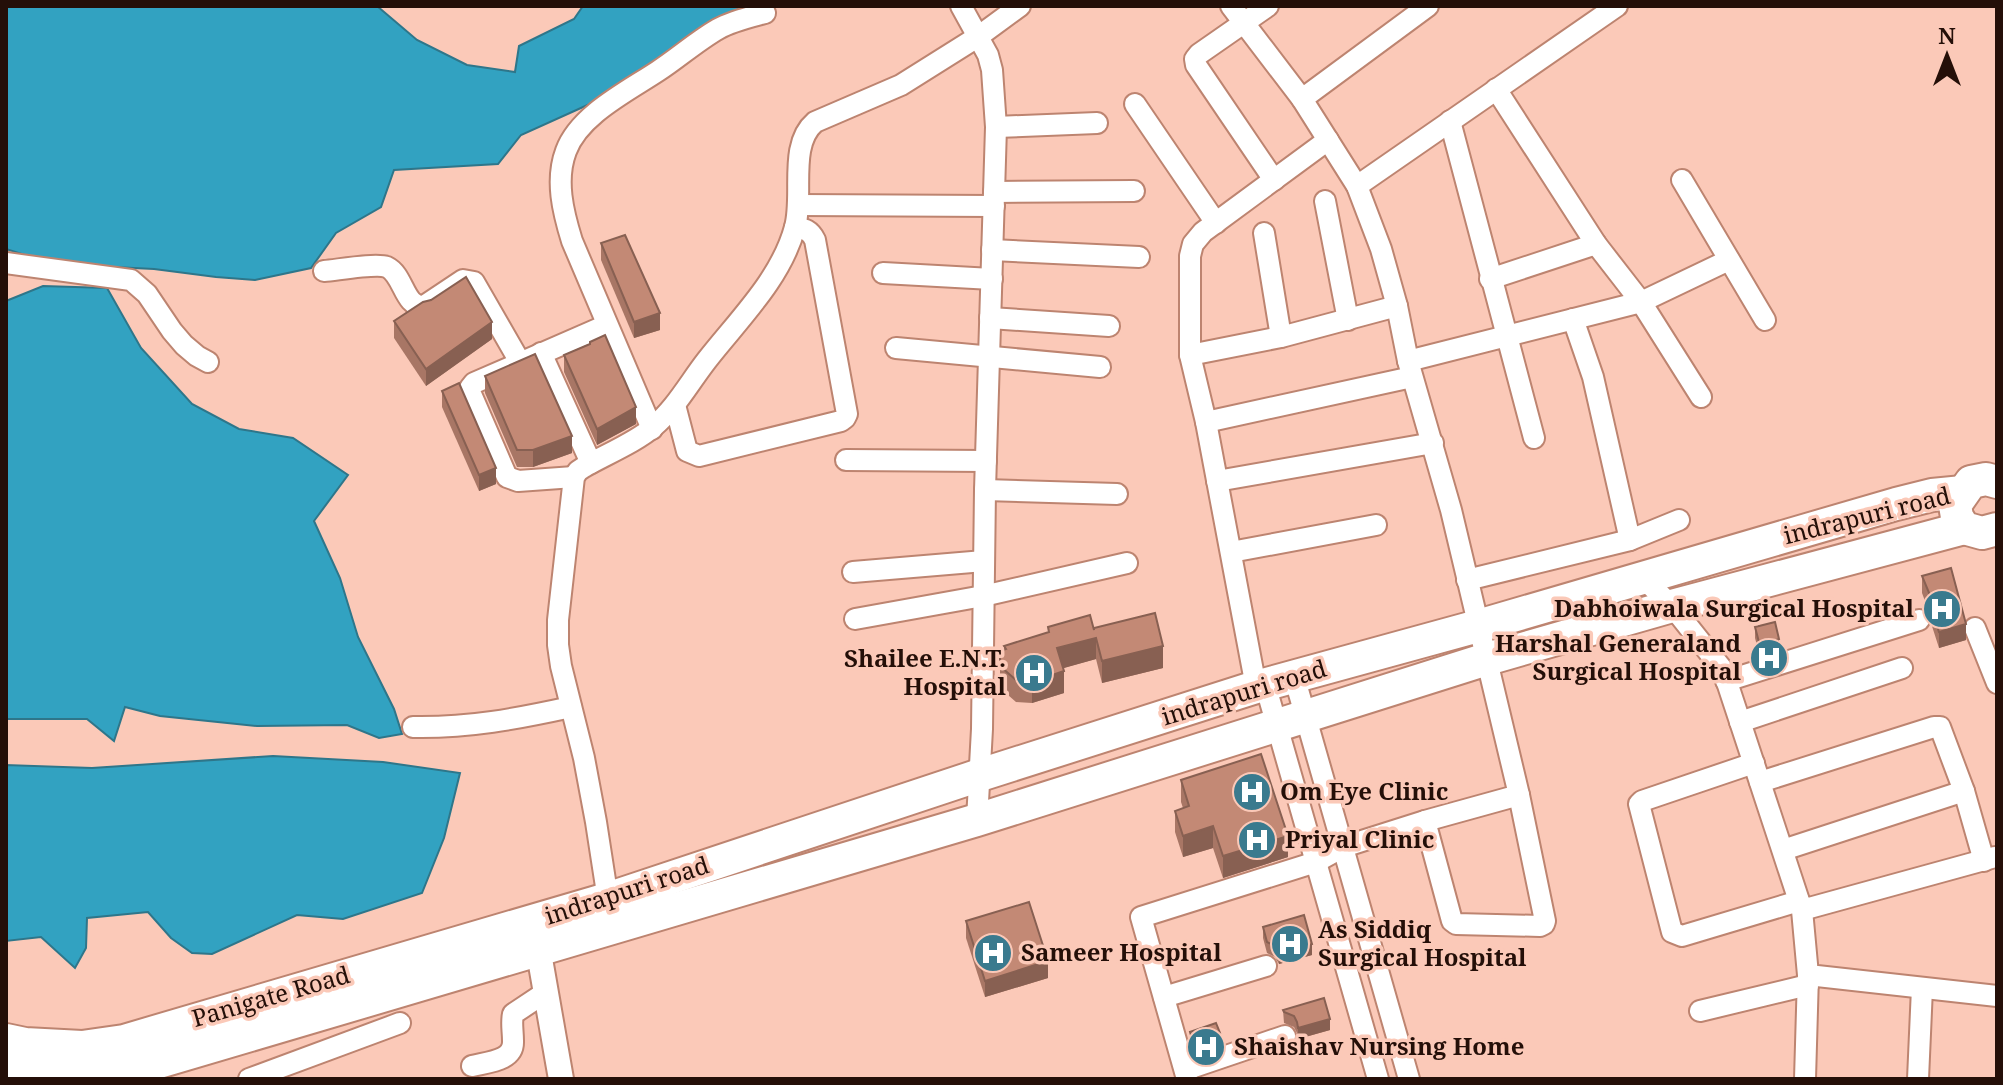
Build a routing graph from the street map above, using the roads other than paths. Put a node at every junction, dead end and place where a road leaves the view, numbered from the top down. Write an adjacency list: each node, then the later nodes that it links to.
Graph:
1 (961, 6): 9 (street)
2 (1020, 6): 9 (street)
3 (1231, 6): 8 (street)
4 (1268, 6): 8 (street)
5 (1428, 6): 11 (street)
6 (1605, 9): 10 (street)
7 (765, 13): 42 (street)
8 (1244, 24): 11 (street); 17 (street)
9 (979, 36): 15 (street); 23 (street)
10 (1496, 89): 13 (street); 27 (street)
11 (1302, 99): 16 (street)
12 (1135, 104): 24 (street)
13 (1450, 121): 19 (street); 35 (street)
14 (1097, 123): 15 (street)
15 (996, 127): 21 (street)
16 (1328, 140): 17 (street); 19 (street)
17 (1274, 180): 24 (street)
18 (1682, 180): 30 (street)
19 (1357, 186): 37 (street)
20 (1134, 191): 21 (street)
21 (994, 199): 23 (street); 28 (street)
22 (1325, 201): 40 (street)
23 (798, 205): 25 (street)
24 (1216, 223): 48 (street)
25 (795, 227): 55 (street); 55 (street)
26 (1264, 233): 45 (street)
27 (1596, 244): 35 (street); 36 (street)
28 (992, 250): 29 (street); 34 (street)
29 (1139, 257)
30 (1729, 260): 36 (street); 41 (street)
31 (9, 263): 50 (street)
32 (324, 271): 51 (street)
33 (883, 273): 34 (street)
34 (992, 279): 38 (street)
35 (1490, 279): 44 (street)
36 (1641, 302): 39 (street); 54 (street)
37 (1397, 306): 40 (street); 53 (street)
38 (990, 318): 43 (street); 49 (street)
39 (1573, 319): 44 (street); 73 (street)
40 (1348, 320): 45 (street)
41 (1765, 320)
42 (607, 325): 47 (street); 57 (street)
43 (1109, 326)
44 (1508, 336): 53 (street); 58 (street)
45 (1281, 337): 48 (street)
46 (896, 348): 49 (street)
47 (541, 353): 51 (street); 62 (street)
48 (1190, 355): 56 (street)
49 (989, 356): 52 (street); 61 (street)
50 (208, 362)
51 (520, 362): 63 (street)
52 (1100, 367)
53 (1410, 369): 56 (street); 59 (street)
54 (1701, 397)
55 (675, 405): 57 (street)
56 (1206, 422): 64 (street)
57 (652, 429): 62 (street)
58 (1534, 438)
59 (1433, 443): 64 (street); 79 (street)
60 (846, 460): 61 (street)
61 (986, 461): 66 (street)
62 (591, 463): 63 (street)
63 (574, 477): 91 (street)
64 (1217, 481): 74 (street)
65 (1997, 482): 67 (main road, indrapuri road)
66 (985, 490): 68 (street); 75 (street)
67 (1963, 492): 71 (main road); 78 (main road, indrapuri road)
68 (1117, 494)
69 (1679, 520): 73 (street)
70 (1376, 525): 74 (street)
71 (1964, 528): 72 (main road, indrapuri road); 81 (main road, indrapuri road)
72 (1997, 529)
73 (1630, 540): 79 (street)
74 (1231, 552): 89 (street)
75 (984, 561): 77 (street); 80 (street)
76 (1127, 563): 80 (street)
77 (853, 572)
78 (1643, 578): 81 (street); 84 (main road, indrapuri road)
79 (1467, 580): 84 (street)
80 (983, 596): 82 (street); 96 (street)
81 (1672, 606): 86 (main road, indrapuri road); 88 (street)
82 (855, 619)
83 (1919, 620): 88 (street)
84 (1478, 626): 86 (street); 89 (main road, indrapuri road)
85 (1975, 628): 90 (street)
86 (1487, 659): 92 (main road, indrapuri road); 98 (street)
87 (1902, 668): 93 (street)
88 (1726, 681): 93 (street)
89 (1272, 682): 92 (street); 92 (street); 96 (main road, indrapuri road)
90 (1997, 683)
91 (571, 707): 94 (street); 106 (street)
92 (1292, 720): 99 (main road, indrapuri road); 101 (street); 104 (street)
93 (1740, 722): 95 (street)
94 (413, 727)
95 (1757, 772): 97 (street); 102 (street); 105 (street)
96 (980, 775): 99 (street); 106 (main road, indrapuri road)
97 (1964, 791): 102 (street); 103 (street)
98 (1519, 795): 100 (street); 100 (street)
99 (977, 820): 106 (main road, indrapuri road)
100 (1425, 821): 101 (street)
101 (1343, 847): 104 (street); 126 (street)
102 (1783, 850): 105 (street)
103 (1991, 859): 105 (street)
104 (1316, 862): 113 (street); 125 (street)
105 (1801, 905): 109 (street)
106 (611, 913): 107 (main road, indrapuri road)
107 (536, 935): 111 (street); 118 (main road, Panigate Road)
108 (1266, 966): 113 (street)
109 (1808, 980): 110 (street); 114 (street); 127 (street)
110 (1922, 988): 112 (street); 128 (street)
111 (546, 992): 120 (street); 124 (street)
112 (1997, 996)
113 (1164, 997): 122 (street)
114 (1700, 1011)
115 (400, 1023): 123 (street)
116 (1285, 1036): 122 (street)
117 (6, 1040): 118 (main road, Panigate Road)
118 (159, 1058): 121 (main road, Panigate Road)
119 (6, 1064): 121 (main road, Panigate Road)
120 (472, 1066)
121 (101, 1073)
122 (1186, 1075)
123 (249, 1079)
124 (561, 1079)
125 (1378, 1079)
126 (1409, 1079)
127 (1805, 1079)
128 (1918, 1079)

